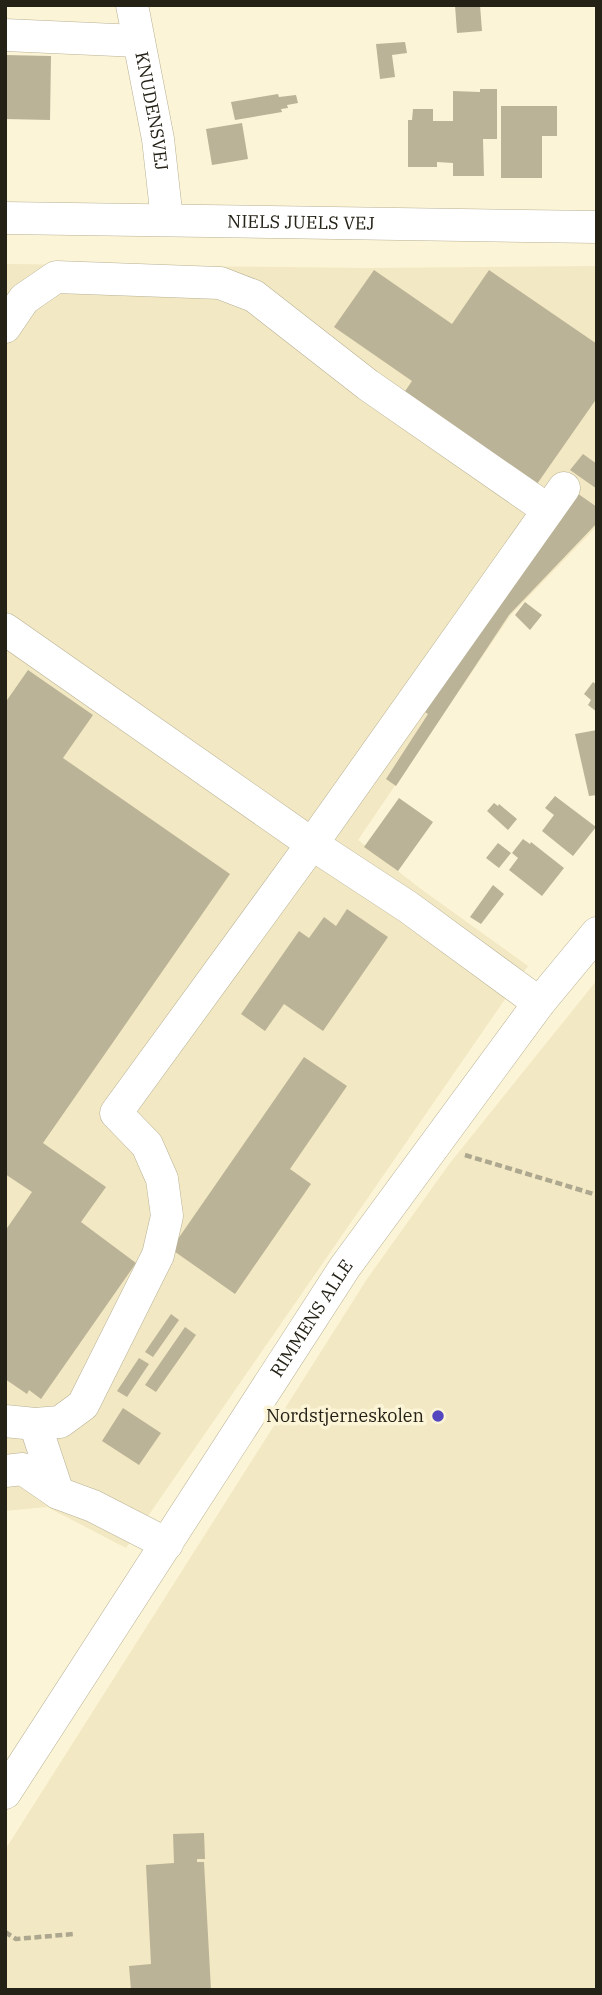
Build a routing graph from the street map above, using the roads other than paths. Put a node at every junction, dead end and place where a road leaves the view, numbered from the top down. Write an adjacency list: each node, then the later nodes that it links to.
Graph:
1 (132, 5): 3 (street, KNUDENSVEJ)
2 (5, 35): 3 (street)
3 (138, 41): 5 (street, KNUDENSVEJ)
4 (5, 218): 5 (street, NIELS JUELS VEJ)
5 (167, 220): 6 (street, NIELS JUELS VEJ)
6 (597, 227)
7 (5, 327): 9 (street)
8 (5, 629): 9 (street)
9 (312, 844): 11 (street); 12 (street)
10 (597, 933): 11 (street, RIMMENS ALLE)
11 (539, 1003): 15 (street, RIMMENS ALLE)
12 (20, 1422): 14 (street)
13 (5, 1471): 14 (street)
14 (58, 1493): 15 (street)
15 (167, 1544): 16 (street, RIMMENS ALLE)
16 (5, 1793)

